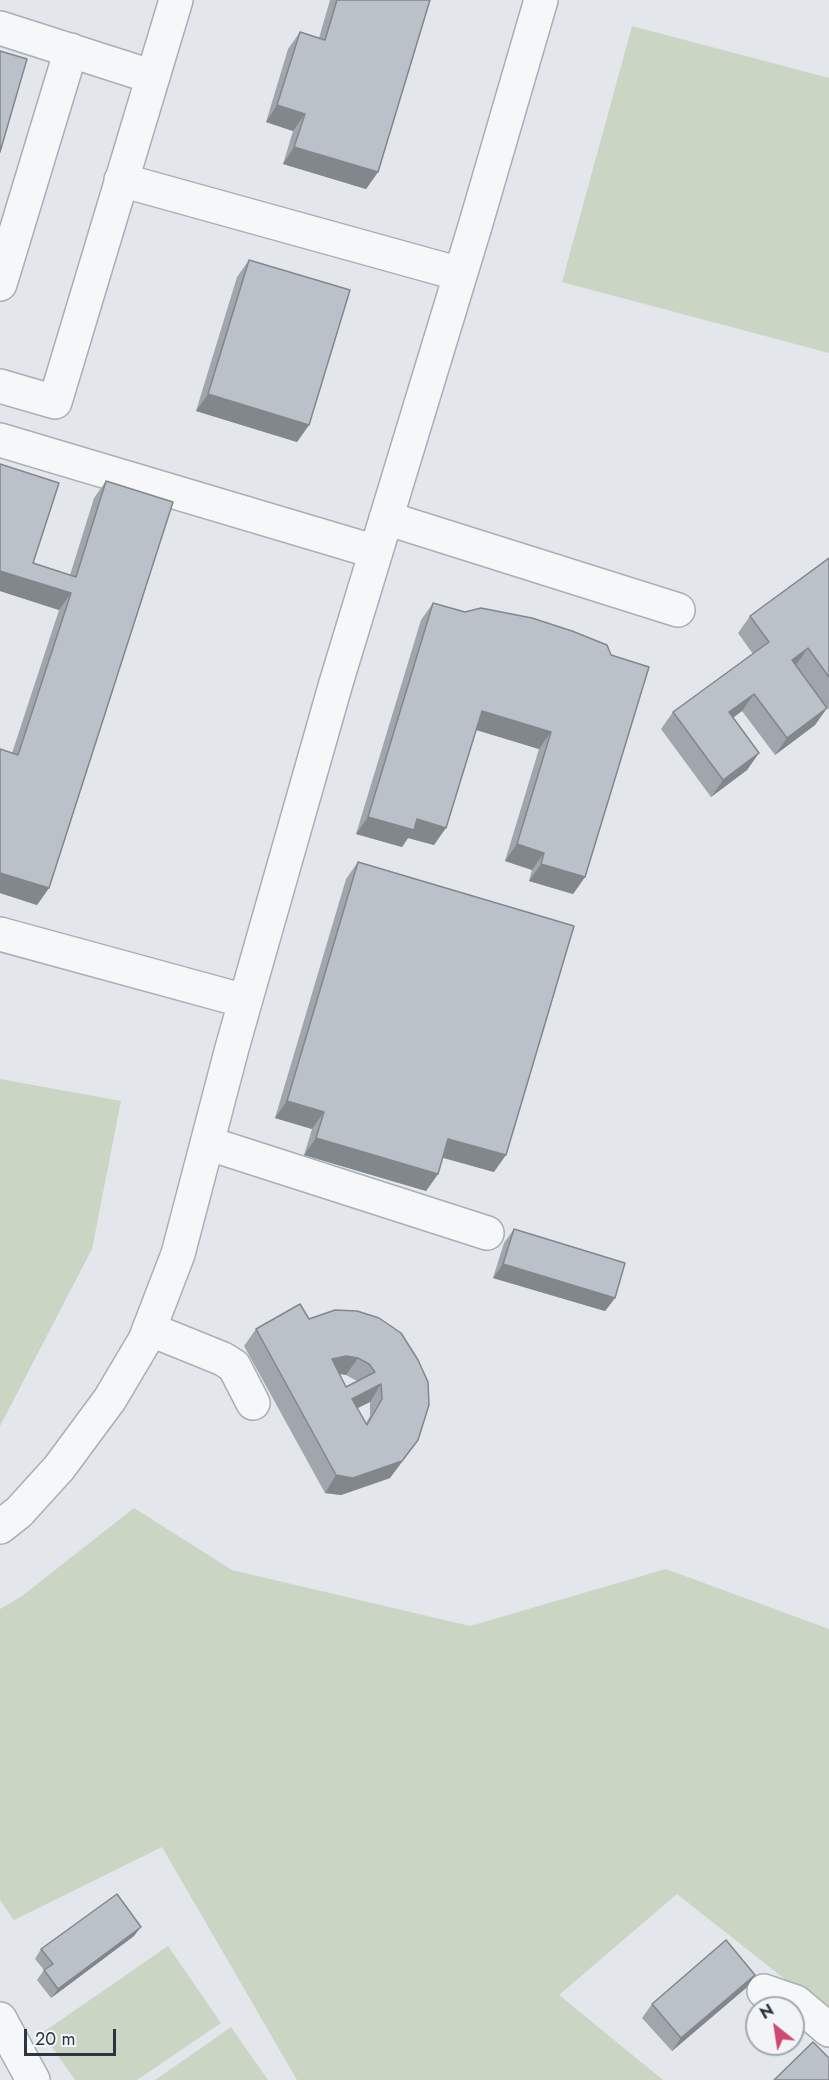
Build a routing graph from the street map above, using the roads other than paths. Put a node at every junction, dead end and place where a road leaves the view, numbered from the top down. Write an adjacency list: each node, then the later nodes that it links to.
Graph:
1 (176, 0): 5 (street)
2 (541, 0): 7 (street)
3 (0, 28): 4 (street)
4 (71, 50): 5 (street); 8 (street)
5 (153, 77): 6 (street)
6 (121, 180): 7 (street); 9 (street)
7 (460, 274): 11 (street)
8 (0, 284)
9 (0, 386)
10 (0, 440): 12 (street)
11 (386, 518): 12 (street); 13 (street)
12 (376, 552): 15 (street)
13 (678, 610)
14 (0, 934): 15 (street)
15 (245, 1001): 16 (street)
16 (207, 1143): 17 (street); 18 (street)
17 (487, 1233)
18 (149, 1329): 19 (street); 20 (street)
19 (254, 1403)
20 (0, 1527)
21 (764, 1991): 23 (street)
22 (0, 2019): 24 (street)
23 (829, 2030)
24 (33, 2080)

